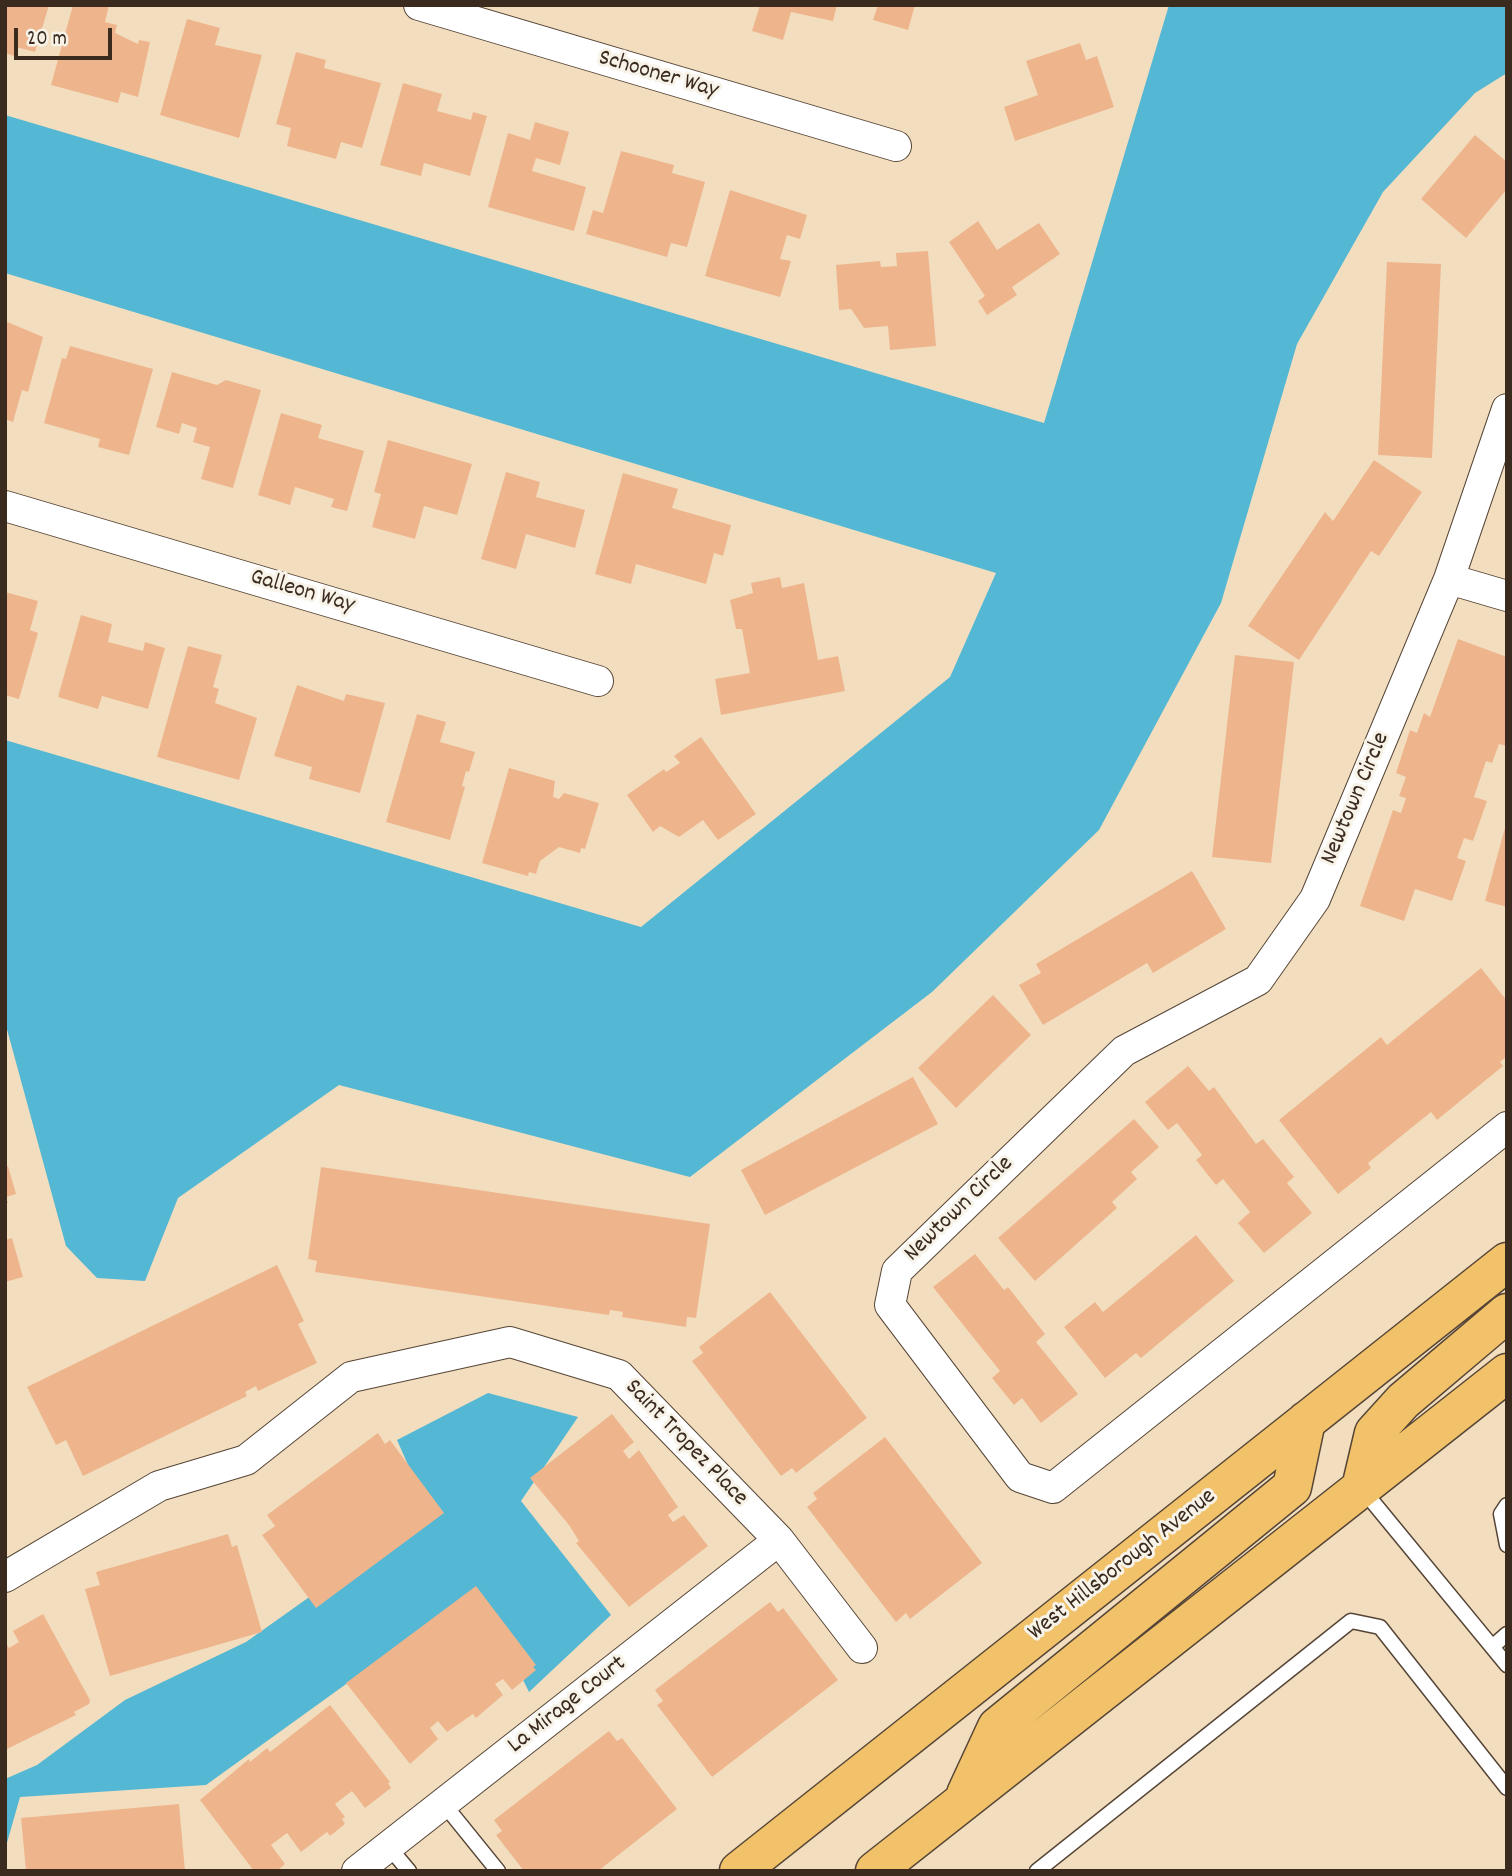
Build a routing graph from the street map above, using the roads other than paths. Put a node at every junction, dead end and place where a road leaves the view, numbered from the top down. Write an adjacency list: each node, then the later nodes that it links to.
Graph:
1 (419, 5): 2 (street, Schooner Way)
2 (896, 146)
3 (1507, 409): 5 (street, Newtown Circle)
4 (5, 506): 7 (street, Galleon Way)
5 (1449, 579): 6 (street); 8 (street, Newtown Circle)
6 (1507, 596)
7 (598, 681)
8 (1507, 1127)
9 (1507, 1262): 12 (main road, West Hillsborough Avenue)
10 (1507, 1313): 13 (main road)
11 (1507, 1373): 13 (main road)
12 (1306, 1421): 23 (main road); 29 (main road, West Hillsborough Avenue)
13 (1361, 1488): 19 (lane); 23 (main road)
14 (1507, 1505): 16 (lane)
15 (779, 1541): 17 (street, Saint Tropez Place); 20 (street, Saint Tropez Place); 24 (street, La Mirage Court)
16 (1507, 1545)
17 (5, 1577)
18 (1507, 1634): 19 (lane)
19 (1492, 1647): 21 (lane)
20 (862, 1648)
21 (1507, 1665)
22 (1506, 1785): 31 (lane)
23 (962, 1802): 30 (main road)
24 (443, 1803): 25 (street, La Mirage Court); 28 (lane)
25 (388, 1846): 26 (street, La Mirage Court); 27 (lane)
26 (357, 1871)
27 (409, 1871)
28 (498, 1871)
29 (739, 1871)
30 (875, 1871)
31 (1037, 1871)

